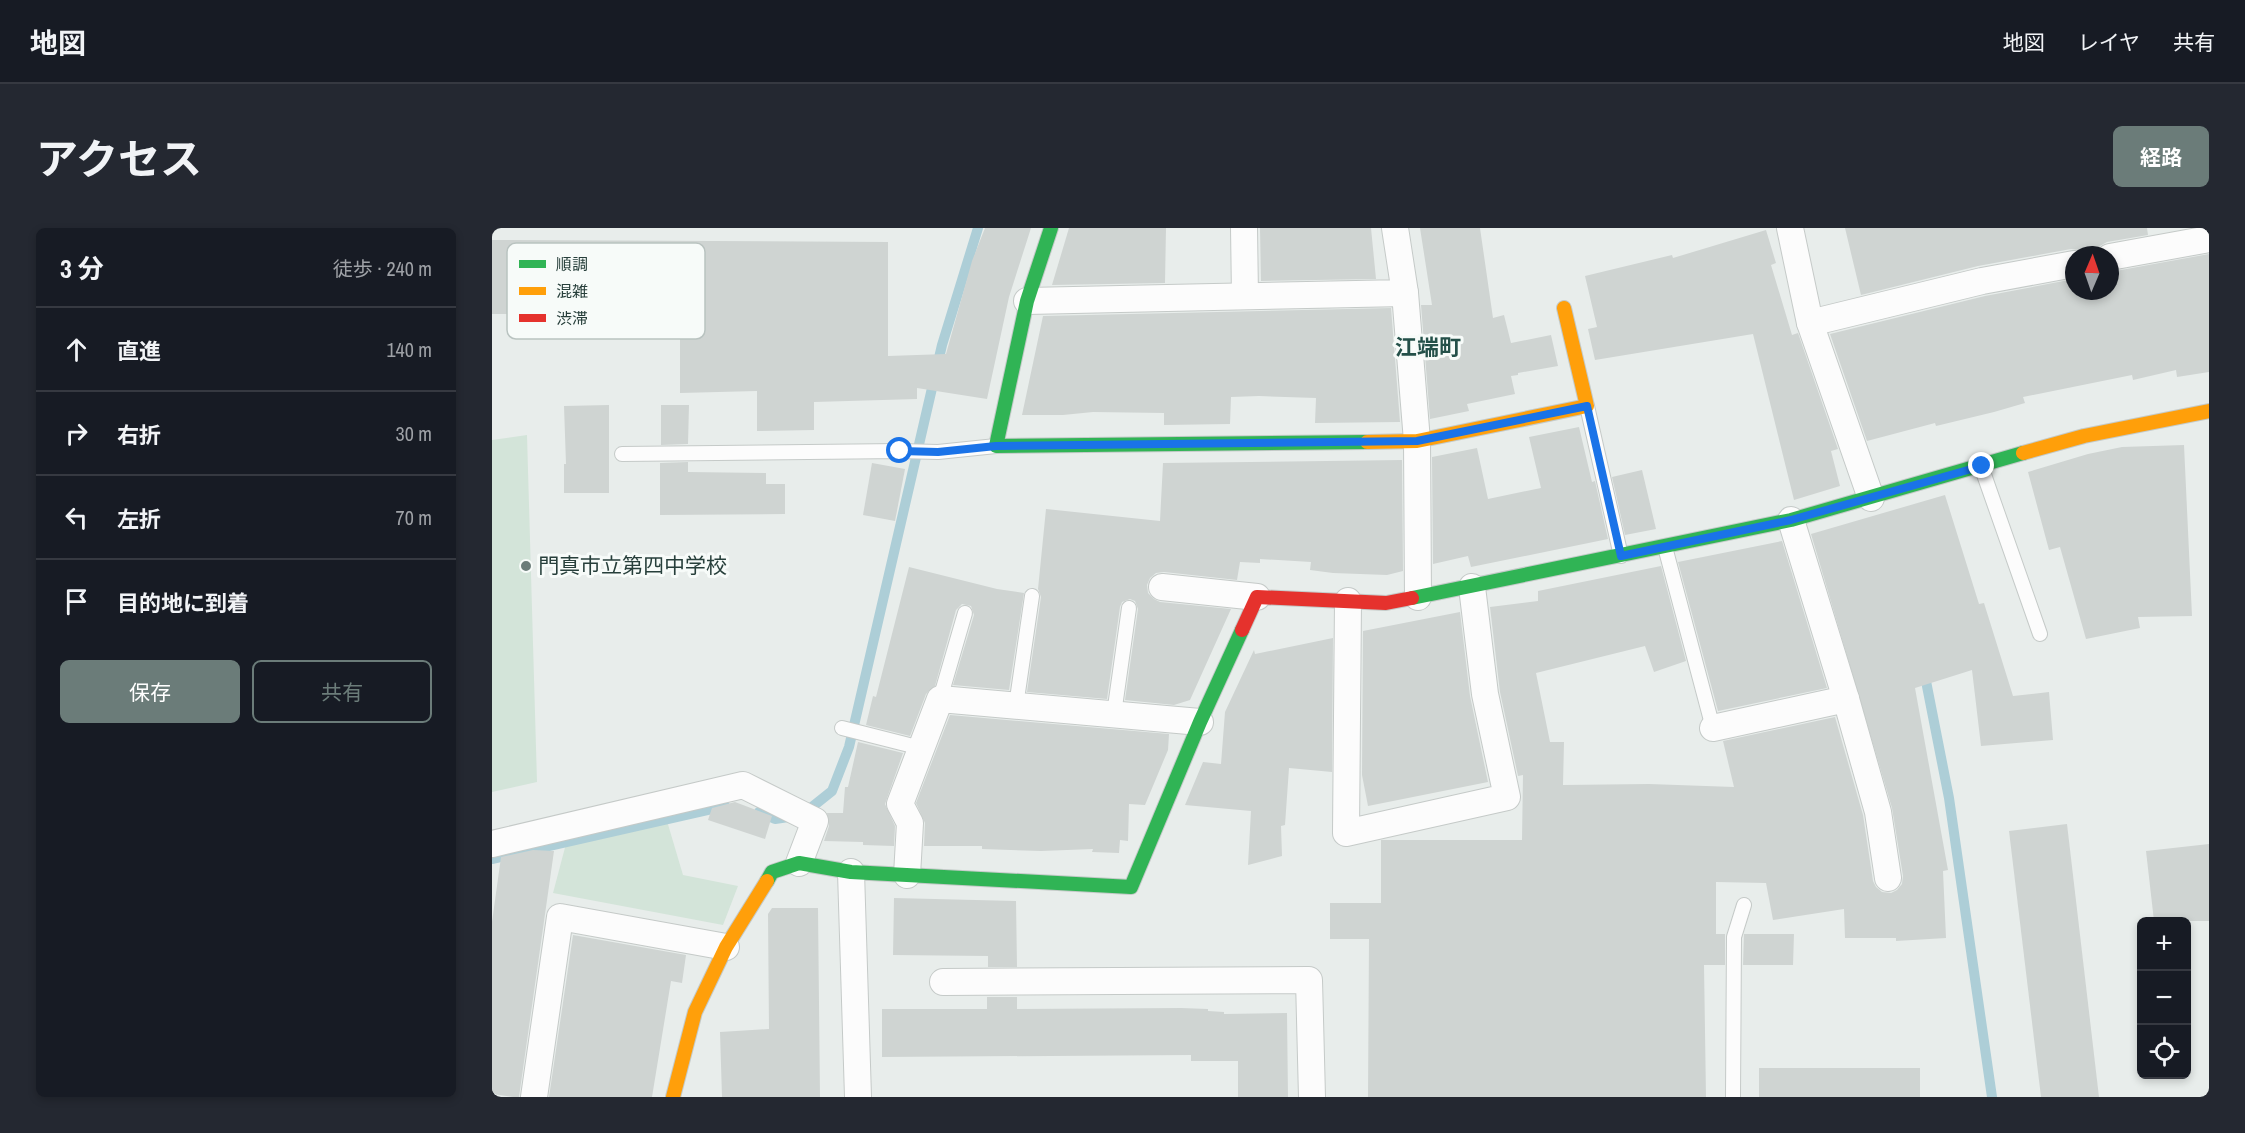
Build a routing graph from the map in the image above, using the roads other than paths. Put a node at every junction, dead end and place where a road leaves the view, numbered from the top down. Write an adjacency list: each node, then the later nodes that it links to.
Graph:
1 (1051, 228): 10 (street)
2 (1244, 228): 9 (street)
3 (1395, 228): 8 (street)
4 (1790, 228): 12 (street)
5 (2209, 239): 6 (street)
6 (2119, 255)
7 (2065, 266): 12 (street)
8 (1405, 293): 9 (street); 15 (street)
9 (1245, 296): 10 (street)
10 (1027, 301): 16 (street)
11 (1564, 308): 13 (street)
12 (1810, 323): 19 (street)
13 (1587, 406): 15 (street); 22 (lane)
14 (2209, 411): 18 (street)
15 (1417, 441): 16 (street); 27 (street)
16 (996, 446): 17 (lane)
17 (622, 454)
18 (1982, 466): 19 (street); 31 (lane)
19 (1871, 498): 20 (street)
20 (1791, 520): 21 (street); 33 (street)
21 (1665, 547): 22 (street); 38 (lane)
22 (1621, 556): 23 (street)
23 (1472, 586): 27 (street); 28 (street)
24 (1162, 587): 26 (street)
25 (1032, 596): 34 (lane)
26 (1257, 597): 28 (street); 36 (street)
27 (1418, 597): 28 (street)
28 (1347, 601)
29 (1129, 608): 35 (lane)
30 (965, 613): 32 (lane)
31 (2040, 634)
32 (940, 699): 34 (street); 39 (street)
33 (1846, 699): 38 (street); 44 (street)
34 (1016, 706): 35 (street)
35 (1114, 714): 36 (street)
36 (1200, 722): 43 (street)
37 (842, 728): 39 (lane)
38 (1713, 728)
39 (921, 748): 43 (street)
40 (492, 844): 41 (street)
41 (799, 863): 42 (street); 46 (street)
42 (851, 872): 43 (street); 50 (street)
43 (907, 875)
44 (1888, 879)
45 (1743, 905): 52 (lane)
46 (726, 946): 48 (street); 49 (street)
47 (943, 982): 51 (street)
48 (534, 1097)
49 (673, 1097)
50 (858, 1097)
51 (1312, 1097)
52 (1733, 1097)

